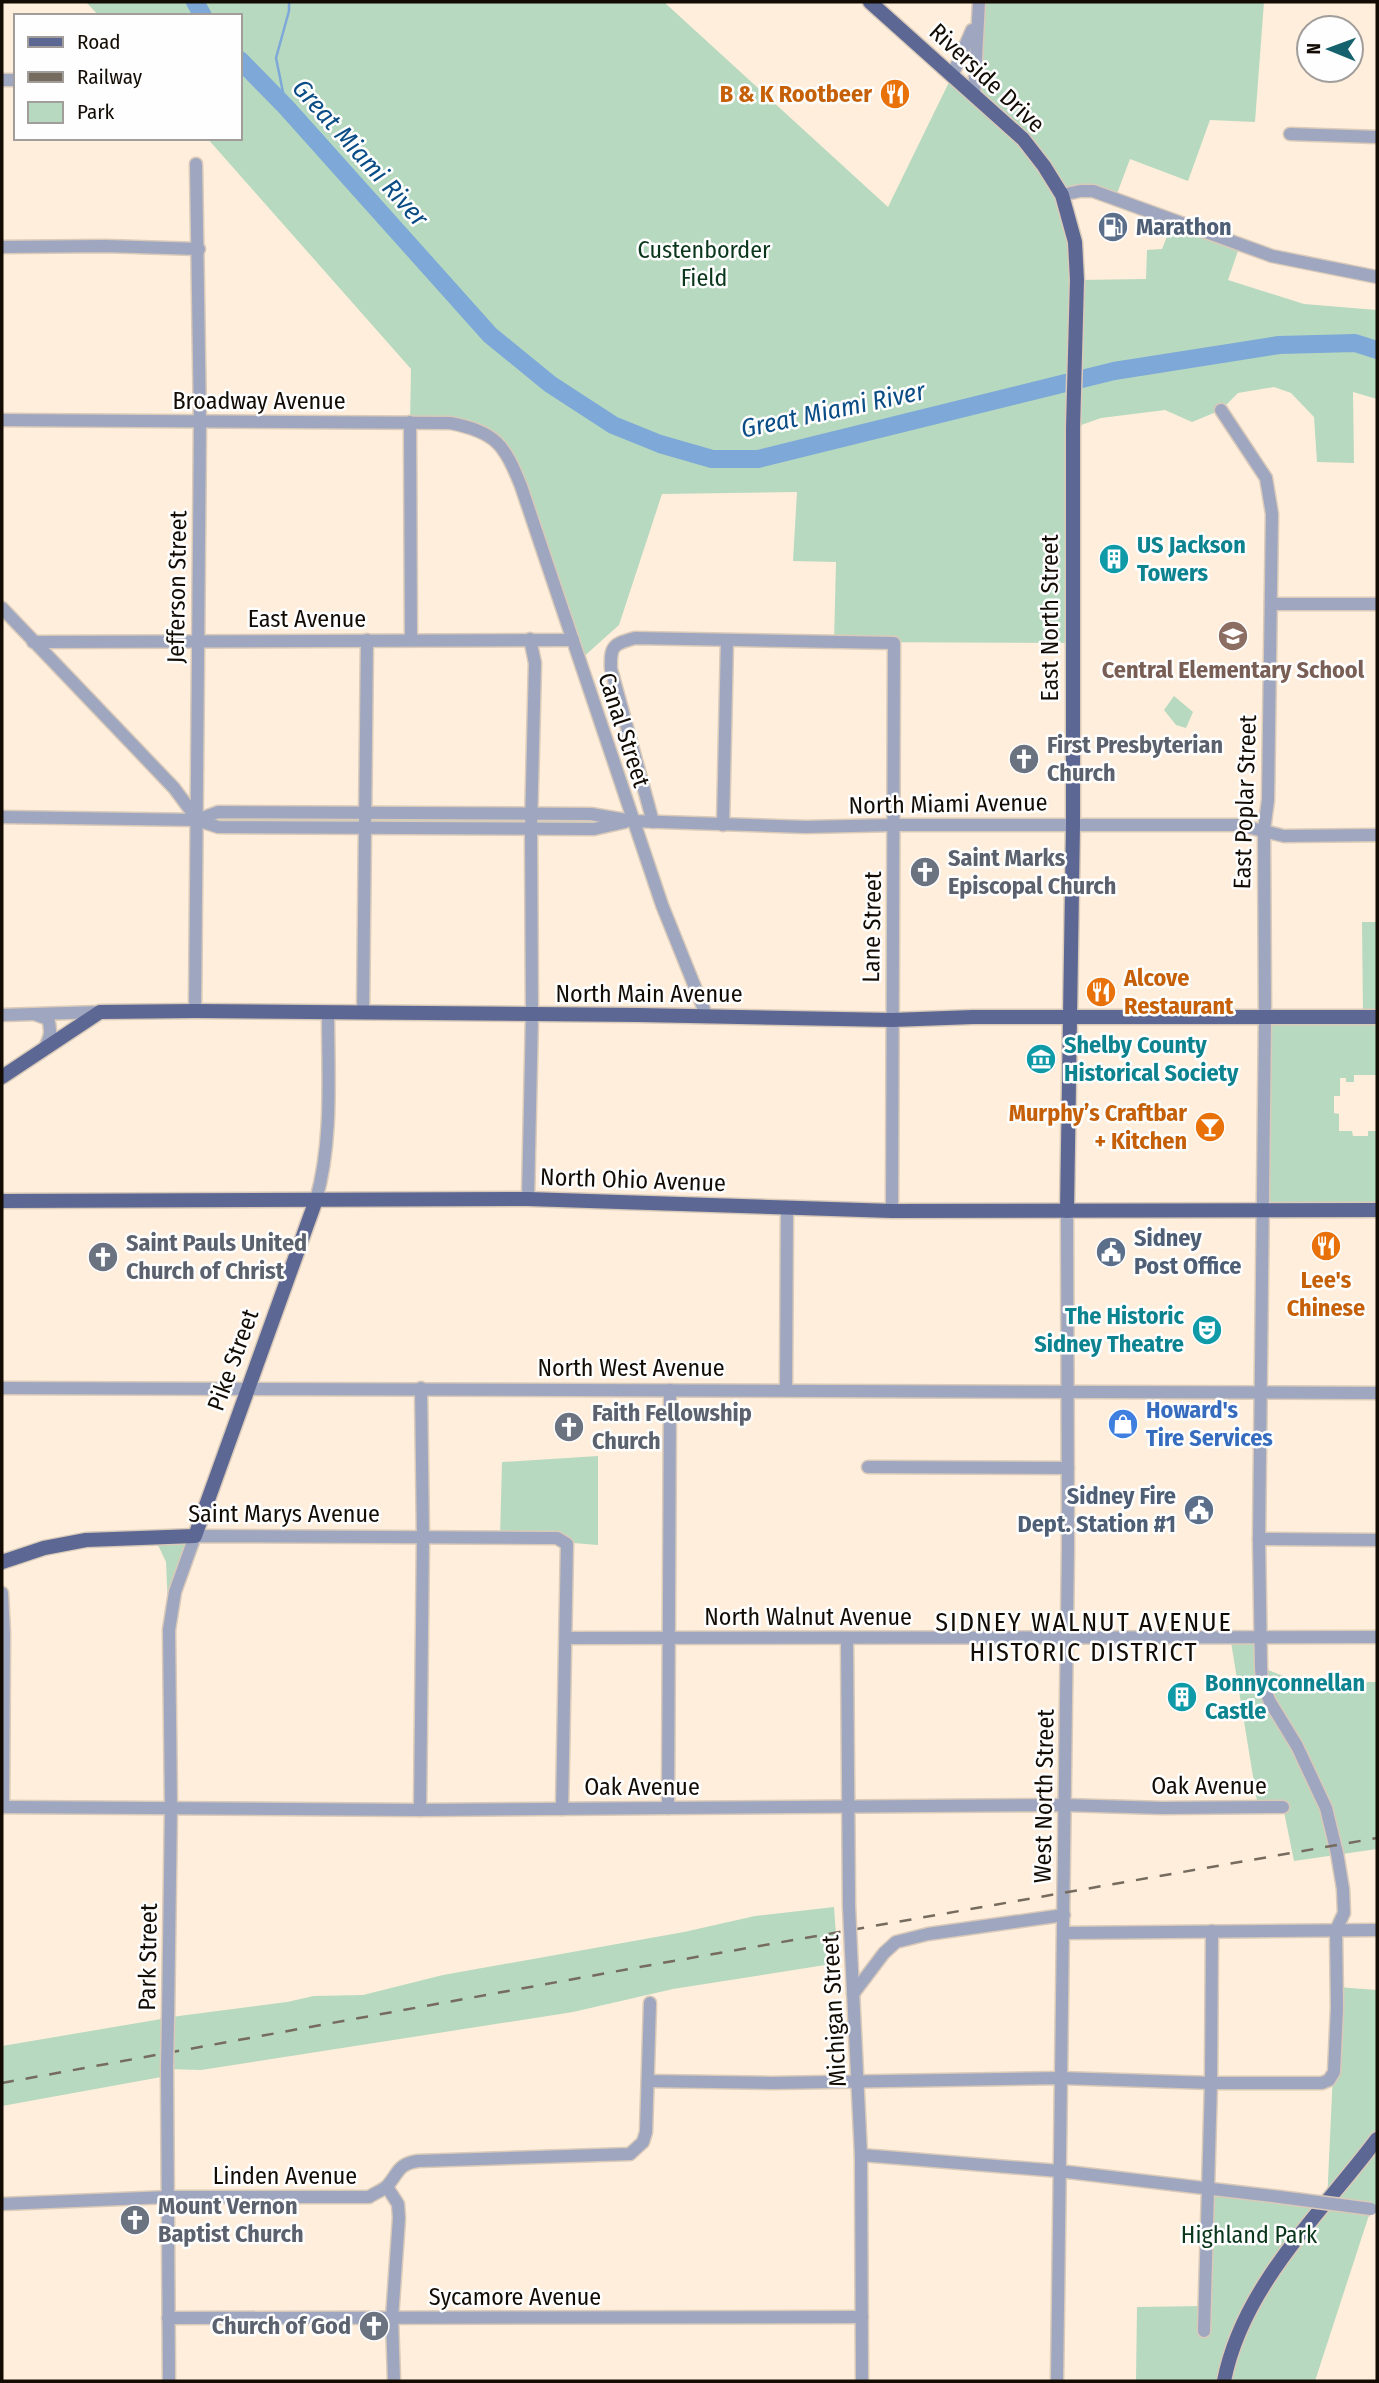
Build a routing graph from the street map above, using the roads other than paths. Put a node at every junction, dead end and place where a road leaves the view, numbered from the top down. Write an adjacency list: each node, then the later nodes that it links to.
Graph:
1 (870, 2): 4 (main road, Riverside Drive)
2 (979, 2): 3 (street)
3 (977, 20): 4 (street); 5 (street)
4 (952, 76): 5 (main road, Riverside Drive)
5 (974, 95): 9 (main road, Riverside Drive)
6 (1290, 134): 7 (street)
7 (1377, 137)
8 (196, 164): 11 (street, Jefferson Street)
9 (1062, 195): 12 (street); 34 (main road, East North Street)
10 (2, 247): 11 (street)
11 (199, 249): 15 (street, Jefferson Street)
12 (1377, 277)
13 (1221, 410): 18 (street, East Poplar Street)
14 (2, 420): 15 (street, Broadway Avenue)
15 (200, 422): 16 (street, Broadway Avenue); 25 (street, Jefferson Street)
16 (410, 422): 17 (street, Broadway Avenue); 23 (street)
17 (508, 453): 24 (street, Canal Street)
18 (1271, 604): 19 (street); 39 (street, East Poplar Street)
19 (1377, 604)
20 (2, 608): 27 (street)
21 (530, 639): 23 (street, East Avenue); 24 (street, East Avenue); 28 (street)
22 (368, 640): 23 (street, East Avenue); 25 (street, East Avenue); 29 (street)
23 (411, 640)
24 (573, 640): 32 (street, Canal Street)
25 (197, 641): 27 (street, East Avenue); 31 (street, Jefferson Street)
26 (727, 641): 33 (street); 35 (street); 36 (street, Lane Street)
27 (33, 642): 31 (street)
28 (531, 812): 29 (street, North Miami Avenue); 32 (street, North Miami Avenue); 37 (street)
29 (365, 813): 31 (street, North Miami Avenue); 38 (street)
30 (2, 817): 31 (street, North Miami Avenue)
31 (197, 820): 38 (street, North Miami Avenue); 41 (street, Jefferson Street)
32 (632, 821): 33 (street, North Miami Avenue); 37 (street, North Miami Avenue); 48 (street, Canal Street)
33 (653, 822): 35 (street, North Miami Avenue)
34 (1073, 824): 36 (street, North Miami Avenue); 39 (street, North Miami Avenue); 49 (main road, East North Street)
35 (723, 825): 36 (street, North Miami Avenue)
36 (894, 825): 52 (street, Lane Street)
37 (531, 827): 38 (street, North Miami Avenue); 47 (street)
38 (364, 828): 44 (street)
39 (1264, 830): 40 (street, North Miami Avenue); 51 (street, East Poplar Street)
40 (1377, 835)
41 (195, 1011): 42 (main road, North Main Avenue); 43 (main road, North Main Avenue)
42 (100, 1012): 46 (street, North Main Avenue); 53 (main road)
43 (328, 1013): 44 (main road, North Main Avenue); 56 (street)
44 (363, 1013): 47 (main road, North Main Avenue)
45 (2, 1014): 46 (street, North Main Avenue)
46 (33, 1014): 53 (street)
47 (532, 1016): 48 (main road, North Main Avenue); 55 (street)
48 (707, 1017): 52 (main road, North Main Avenue)
49 (1071, 1017): 51 (main road, North Main Avenue); 52 (main road, North Main Avenue); 62 (main road, East North Street)
50 (1377, 1017): 51 (main road, North Main Avenue)
51 (1265, 1018): 59 (street, East Poplar Street)
52 (892, 1020): 61 (street, Lane Street)
53 (44, 1049): 54 (main road)
54 (2, 1077)
55 (528, 1199): 56 (main road, North Ohio Avenue); 58 (main road, North Ohio Avenue)
56 (316, 1200): 57 (main road, North Ohio Avenue); 63 (main road, Pike Street)
57 (2, 1201)
58 (787, 1208): 61 (main road, North Ohio Avenue); 66 (street)
59 (1263, 1210): 60 (main road, North Ohio Avenue); 62 (main road, North Ohio Avenue); 69 (street, East Poplar Street)
60 (1377, 1210)
61 (892, 1211): 62 (main road, North Ohio Avenue)
62 (1067, 1211): 68 (street, West North Street)
63 (248, 1387): 64 (street, North West Avenue); 65 (street, North West Avenue); 73 (main road, Pike Street)
64 (2, 1388)
65 (421, 1388): 67 (street, North West Avenue); 74 (street)
66 (786, 1389): 67 (street, North West Avenue); 68 (street, North West Avenue)
67 (670, 1390): 83 (street)
68 (1068, 1391): 69 (street, North West Avenue); 72 (street, West North Street)
69 (1261, 1393): 70 (street, North West Avenue); 75 (street, East Poplar Street)
70 (1377, 1393)
71 (868, 1467): 72 (street)
72 (1068, 1468): 79 (street, West North Street)
73 (194, 1536): 74 (street, Saint Marys Avenue); 77 (main road, Saint Marys Avenue); 88 (street, Park Street)
74 (422, 1537): 82 (street, Saint Marys Avenue); 92 (street)
75 (1259, 1539): 76 (street); 80 (street, East Poplar Street)
76 (1377, 1540)
77 (2, 1562)
78 (2, 1593): 87 (street)
79 (1066, 1636): 80 (street, North Walnut Avenue); 84 (street, North Walnut Avenue); 85 (street, West North Street)
80 (1259, 1636): 81 (street, North Walnut Avenue); 94 (street, East Poplar Street)
81 (1377, 1637)
82 (566, 1638): 83 (street, North Walnut Avenue); 91 (street)
83 (669, 1638): 84 (street, North Walnut Avenue); 90 (street)
84 (847, 1639): 86 (street, Michigan Street)
85 (1064, 1805): 86 (street, Oak Avenue); 89 (street, Oak Avenue); 93 (street, West North Street)
86 (847, 1806): 90 (street, Oak Avenue); 98 (street, Michigan Street, bridge)
87 (3, 1807): 88 (street, Oak Avenue)
88 (171, 1807): 92 (street, Oak Avenue); 109 (street, Park Street, bridge)
89 (1283, 1807)
90 (668, 1808): 91 (street, Oak Avenue)
91 (562, 1809): 92 (street, Oak Avenue)
92 (420, 1810)
93 (1064, 1915): 97 (street, West North Street); 98 (street)
94 (1336, 1930): 95 (street); 96 (street); 103 (street, East Poplar Street)
95 (1377, 1930)
96 (1212, 1931): 97 (street); 103 (street)
97 (1064, 1933): 100 (street, West North Street)
98 (853, 1994): 102 (street, Michigan Street)
99 (650, 2003): 101 (street)
100 (1060, 2078): 102 (street); 103 (street); 106 (street, West North Street)
101 (648, 2081): 102 (street); 107 (street, Linden Avenue)
102 (859, 2082): 105 (street, Michigan Street)
103 (1211, 2084): 108 (street)
104 (1377, 2139): 120 (main road)
105 (861, 2155): 106 (street); 112 (street, Michigan Street)
106 (1059, 2171): 108 (street); 119 (street, West North Street)
107 (387, 2187): 109 (street, Linden Avenue); 114 (street)
108 (1208, 2187): 111 (street, bridge); 115 (street)
109 (168, 2197): 110 (street, Linden Avenue); 113 (street, Park Street)
110 (2, 2204)
111 (1374, 2209)
112 (862, 2317): 114 (street, Sycamore Avenue); 118 (street, Michigan Street)
113 (168, 2318): 114 (street, Sycamore Avenue); 116 (street, Park Street)
114 (392, 2318): 117 (street)
115 (1204, 2331)
116 (169, 2381)
117 (394, 2381)
118 (862, 2381)
119 (1057, 2381)
120 (1224, 2381)

